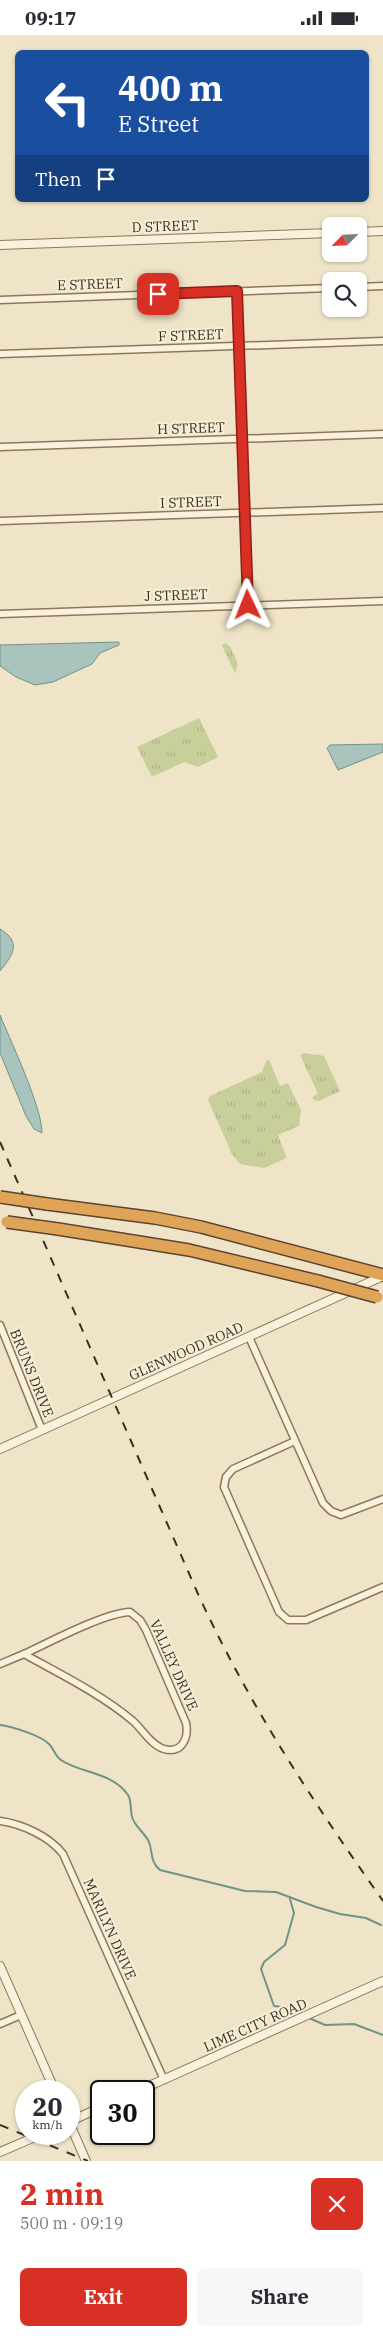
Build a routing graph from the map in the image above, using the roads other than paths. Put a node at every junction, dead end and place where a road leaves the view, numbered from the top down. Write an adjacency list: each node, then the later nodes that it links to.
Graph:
1 (383, 231): 2 (street)
2 (368, 232)
3 (322, 233): 4 (street, D STREET)
4 (0, 245)
5 (383, 286): 6 (street)
6 (367, 287)
7 (322, 288): 8 (street, E STREET)
8 (237, 291): 9 (street, E STREET); 11 (street)
9 (0, 300)
10 (383, 341): 11 (street, F STREET)
11 (239, 345): 12 (street, F STREET); 14 (street)
12 (0, 354)
13 (383, 434): 14 (street, H STREET)
14 (242, 439): 15 (street, H STREET); 17 (street)
15 (0, 447)
16 (383, 508): 17 (street, I STREET)
17 (244, 512): 18 (street, I STREET); 20 (street)
18 (0, 521)
19 (383, 601): 20 (street, J STREET)
20 (248, 605): 21 (street, J STREET)
21 (0, 614)
22 (0, 1197): 24 (highway, bridge)
23 (3, 1221): 25 (highway, bridge)
24 (383, 1276): 27 (street, GLENWOOD ROAD)
25 (380, 1298)
26 (0, 1325): 28 (street, BRUNS DRIVE)
27 (248, 1337): 28 (street, GLENWOOD ROAD); 29 (street)
28 (42, 1430): 30 (street, GLENWOOD ROAD)
29 (295, 1441): 31 (street); 32 (street)
30 (0, 1449)
31 (383, 1499)
32 (383, 1587)
33 (24, 1654): 33 (street, VALLEY DRIVE); 34 (street, VALLEY DRIVE)
34 (0, 1665)
35 (0, 1821): 41 (street, MARILYN DRIVE)
36 (0, 1966): 38 (street)
37 (383, 1981): 41 (street, LIME CITY ROAD)
38 (22, 2015): 39 (street); 40 (street)
39 (0, 2024)
40 (50, 2080)
41 (164, 2080): 42 (street, LIME CITY ROAD)
42 (155, 2084)
43 (18, 2145): 45 (street)
44 (79, 2145): 46 (street)
45 (0, 2153)
46 (86, 2161)

